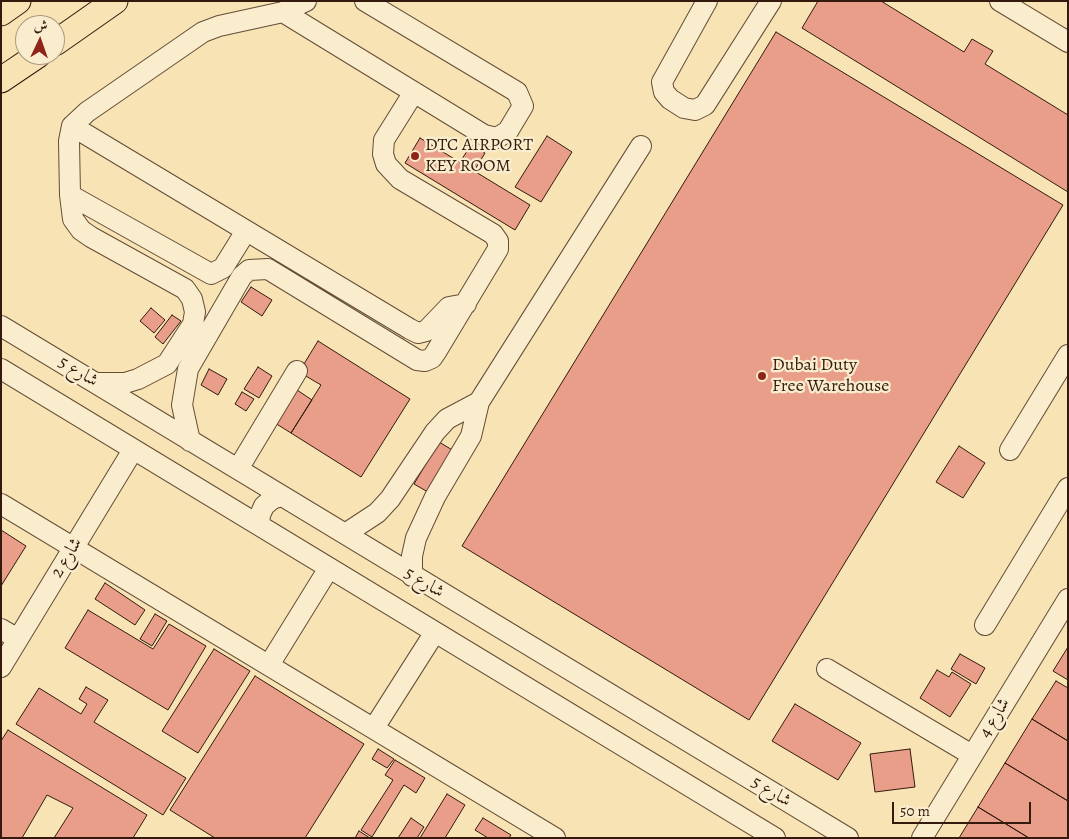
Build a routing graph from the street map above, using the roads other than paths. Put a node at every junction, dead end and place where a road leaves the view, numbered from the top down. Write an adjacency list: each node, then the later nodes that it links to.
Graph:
1 (18, 1): 10 (main road)
2 (115, 1): 11 (main road)
3 (306, 1): 9 (street)
4 (365, 1): 15 (street)
5 (707, 1): 6 (street)
6 (771, 1)
7 (1000, 1): 8 (street)
8 (1027, 8): 12 (street)
9 (283, 12): 15 (street); 16 (street)
10 (1, 13)
11 (65, 36)
12 (1068, 42)
13 (23, 65): 14 (main road)
14 (1, 80)
15 (414, 92): 20 (street)
16 (72, 126): 18 (street); 19 (street)
17 (641, 146): 26 (street)
18 (70, 195): 19 (street); 25 (street)
19 (246, 231): 20 (street)
20 (466, 304): 27 (street)
21 (1, 326): 25 (street, شارع 5)
22 (1068, 355): 29 (street)
23 (1, 369): 28 (street, شارع 5)
24 (297, 371): 30 (street)
25 (96, 383): 27 (street, شارع 5)
26 (479, 402): 35 (street); 38 (street)
27 (190, 441): 30 (street, شارع 5)
28 (133, 450): 34 (street, شارع 5); 36 (street, شارع 2)
29 (1010, 450)
30 (238, 469): 32 (street, شارع 5)
31 (1068, 488): 40 (street)
32 (281, 496): 34 (street); 35 (street, شارع 5)
33 (1, 504): 36 (street)
34 (259, 525): 37 (street, شارع 5)
35 (345, 534): 38 (street, شارع 5)
36 (74, 547): 42 (street, شارع 2); 43 (street)
37 (330, 568): 41 (street, شارع 5); 43 (street)
38 (412, 576): 50 (street, شارع 5)
39 (1068, 599): 47 (street, شارع 4)
40 (985, 625)
41 (435, 632): 46 (street); 49 (street, شارع 5)
42 (10, 634): 44 (street, شارع 2)
43 (269, 665): 46 (street)
44 (1, 667)
45 (827, 669): 47 (street)
46 (374, 728): 48 (street)
47 (972, 755): 51 (street, شارع 4)
48 (555, 838)
49 (775, 838)
50 (848, 838)
51 (922, 838)

